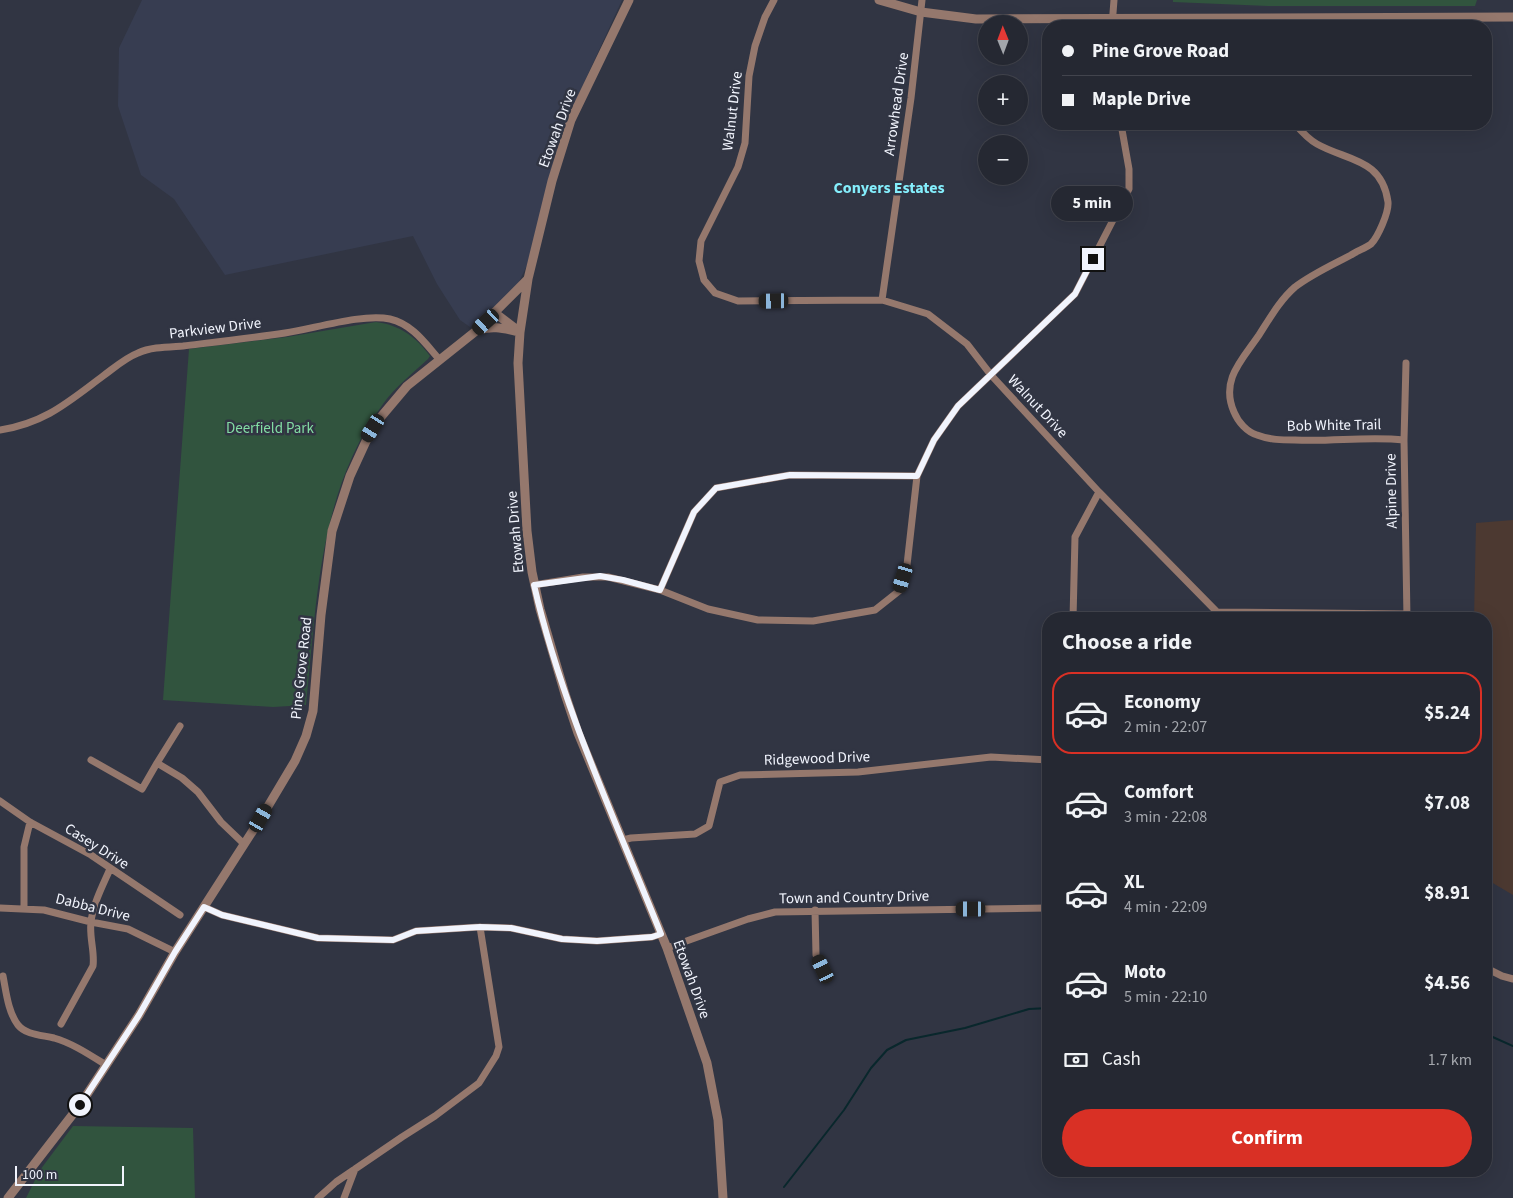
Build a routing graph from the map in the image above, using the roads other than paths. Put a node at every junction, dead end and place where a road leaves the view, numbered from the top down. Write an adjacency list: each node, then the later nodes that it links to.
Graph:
1 (629, 0): 13 (street, Etowah Drive)
2 (774, 0): 14 (street, Walnut Drive)
3 (878, 0): 6 (street)
4 (922, 0): 6 (street, Arrowhead Drive)
5 (1114, 0): 9 (street)
6 (921, 12): 8 (street); 14 (street, Arrowhead Drive)
7 (1513, 16): 10 (street)
8 (1044, 20)
9 (1113, 20)
10 (1360, 20)
11 (1122, 130): 20 (street)
12 (1300, 130): 22 (street, Bob White Trail)
13 (528, 279): 15 (street, Pine Grove Road); 17 (street, Etowah Drive)
14 (882, 300): 20 (street, Walnut Drive)
15 (495, 313): 16 (street, Pine Grove Road); 17 (street)
16 (476, 331): 17 (street); 18 (street, Pine Grove Road)
17 (520, 332): 25 (street, Etowah Drive)
18 (439, 359): 21 (street, Parkview Drive); 37 (street, Pine Grove Road)
19 (1406, 364): 22 (street, Alpine Drive)
20 (991, 375): 23 (street); 24 (street, Walnut Drive)
21 (0, 430)
22 (1404, 440): 29 (street, Alpine Drive)
23 (917, 476): 26 (street); 26 (street)
24 (1099, 492): 27 (street); 28 (street, Walnut Drive)
25 (534, 585): 26 (street); 36 (street, Etowah Drive)
26 (660, 590)
27 (1073, 612)
28 (1217, 612)
29 (1407, 612)
30 (180, 726): 33 (street)
31 (91, 760): 33 (street)
32 (1042, 760): 36 (street, Ridgewood Drive)
33 (157, 762): 37 (street)
34 (0, 801): 35 (street, Casey Drive)
35 (30, 822): 38 (street, Casey Drive); 41 (street)
36 (623, 840): 47 (street, Etowah Drive)
37 (244, 844): 39 (street, Pine Grove Road)
38 (110, 869): 44 (street, Casey Drive); 45 (street)
39 (204, 907): 46 (street); 49 (street, Pine Grove Road)
40 (0, 908): 41 (street, Dabba Drive)
41 (24, 908): 45 (street, Dabba Drive)
42 (1042, 908): 43 (street, Town and Country Drive)
43 (815, 910): 48 (street, Town and Country Drive); 50 (street)
44 (180, 915)
45 (91, 922): 49 (street, Dabba Drive); 54 (street)
46 (480, 927): 47 (street); 56 (street)
47 (661, 934): 48 (street, Etowah Drive)
48 (667, 948): 60 (street, Etowah Drive)
49 (175, 952): 55 (street, Pine Grove Road)
50 (823, 969)
51 (1492, 971): 53 (street)
52 (3, 976): 55 (street)
53 (1513, 979)
54 (60, 1024)
55 (106, 1065): 57 (street, Pine Grove Road)
56 (356, 1169): 58 (street); 59 (street)
57 (8, 1198)
58 (318, 1198)
59 (344, 1198)
60 (723, 1198)

